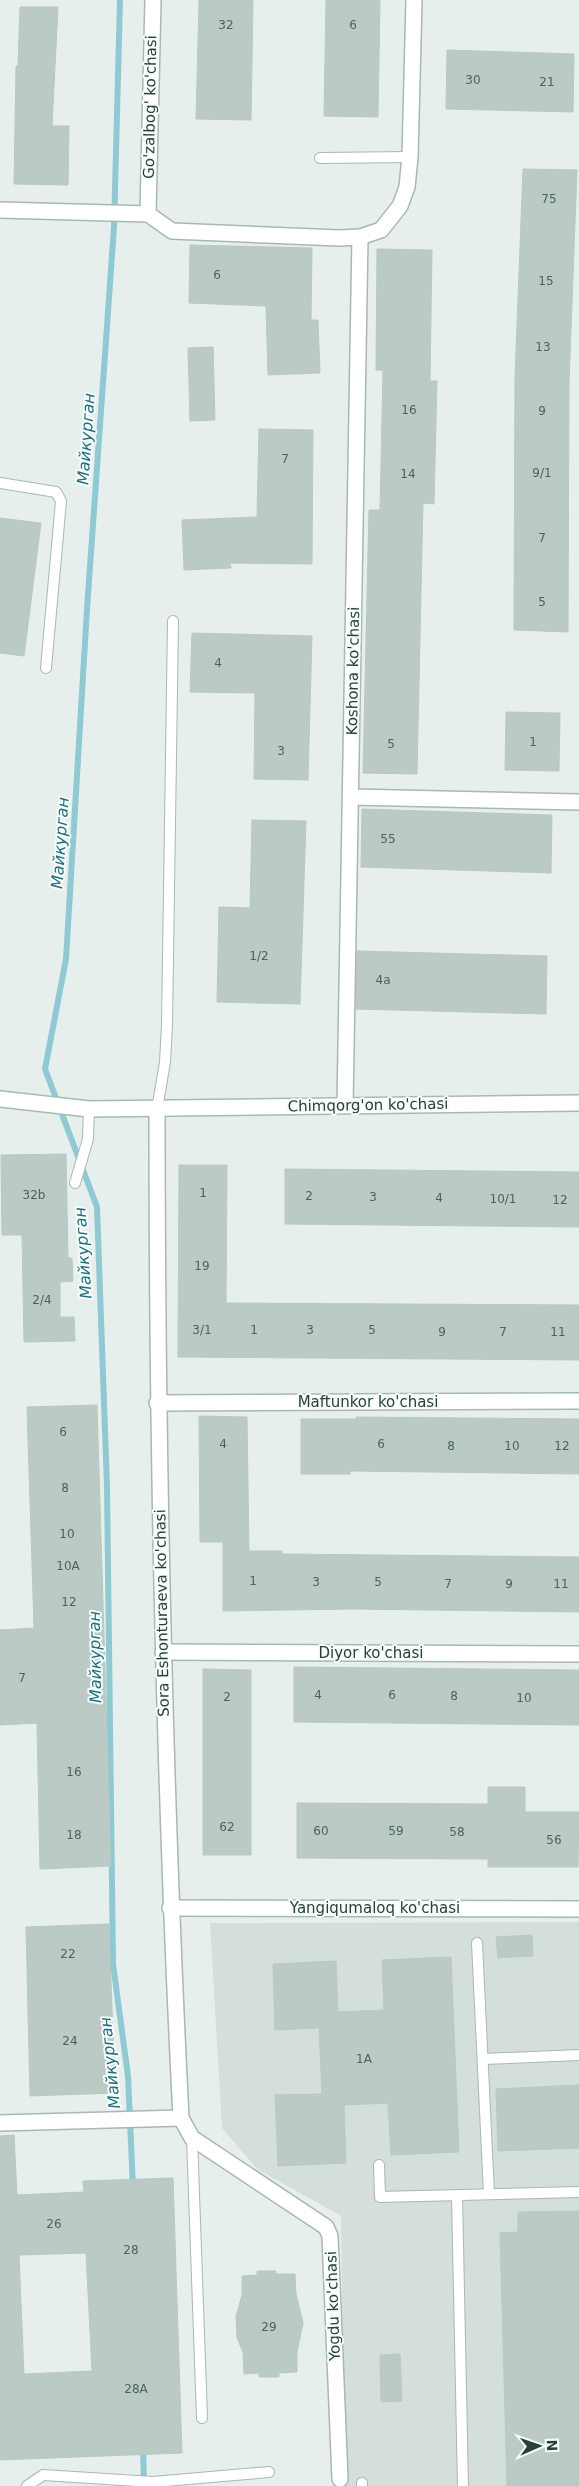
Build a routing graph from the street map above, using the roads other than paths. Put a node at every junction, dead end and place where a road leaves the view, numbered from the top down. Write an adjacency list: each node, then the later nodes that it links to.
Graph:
1 (152, 0): 6 (street, Go'zalbog' ko'chasi)
2 (414, 0): 3 (street)
3 (410, 157): 4 (lane); 7 (street)
4 (320, 158)
5 (0, 210): 6 (street)
6 (148, 214): 7 (street)
7 (360, 237): 11 (street, Koshona ko'chasi)
8 (0, 483): 10 (lane)
9 (173, 621): 17 (lane)
10 (46, 668)
11 (351, 797): 12 (street); 15 (street, Koshona ko'chasi)
12 (579, 802)
13 (0, 1099): 16 (street, Chimqorg'on ko'chasi)
14 (579, 1103): 15 (street, Chimqorg'on ko'chasi)
15 (345, 1105): 17 (street, Chimqorg'on ko'chasi)
16 (90, 1109): 17 (street, Chimqorg'on ko'chasi); 18 (lane)
17 (157, 1109): 20 (street, Sora Eshonturaeva ko'chasi)
18 (75, 1182)
19 (579, 1401): 20 (street, Maftunkor ko'chasi)
20 (157, 1403): 21 (street, Sora Eshonturaeva ko'chasi)
21 (163, 1652): 22 (street, Diyor ko'chasi); 23 (street, Sora Eshonturaeva ko'chasi)
22 (579, 1654)
23 (170, 1908): 24 (street, Yangiqumaloq ko'chasi); 28 (street, Sora Eshonturaeva ko'chasi)
24 (579, 1909)
25 (477, 1943): 27 (lane)
26 (579, 2055): 27 (lane)
27 (483, 2059): 33 (lane)
28 (180, 2118): 29 (street); 30 (street, Yogdu ko'chasi)
29 (0, 2123)
30 (192, 2138): 35 (lane); 37 (street, Yogdu ko'chasi)
31 (378, 2165): 34 (lane)
32 (579, 2192): 33 (lane)
33 (490, 2194): 34 (lane)
34 (457, 2195): 39 (lane)
35 (202, 2418)
36 (269, 2472): 38 (lane)
37 (340, 2479)
38 (27, 2486)
39 (463, 2486)

